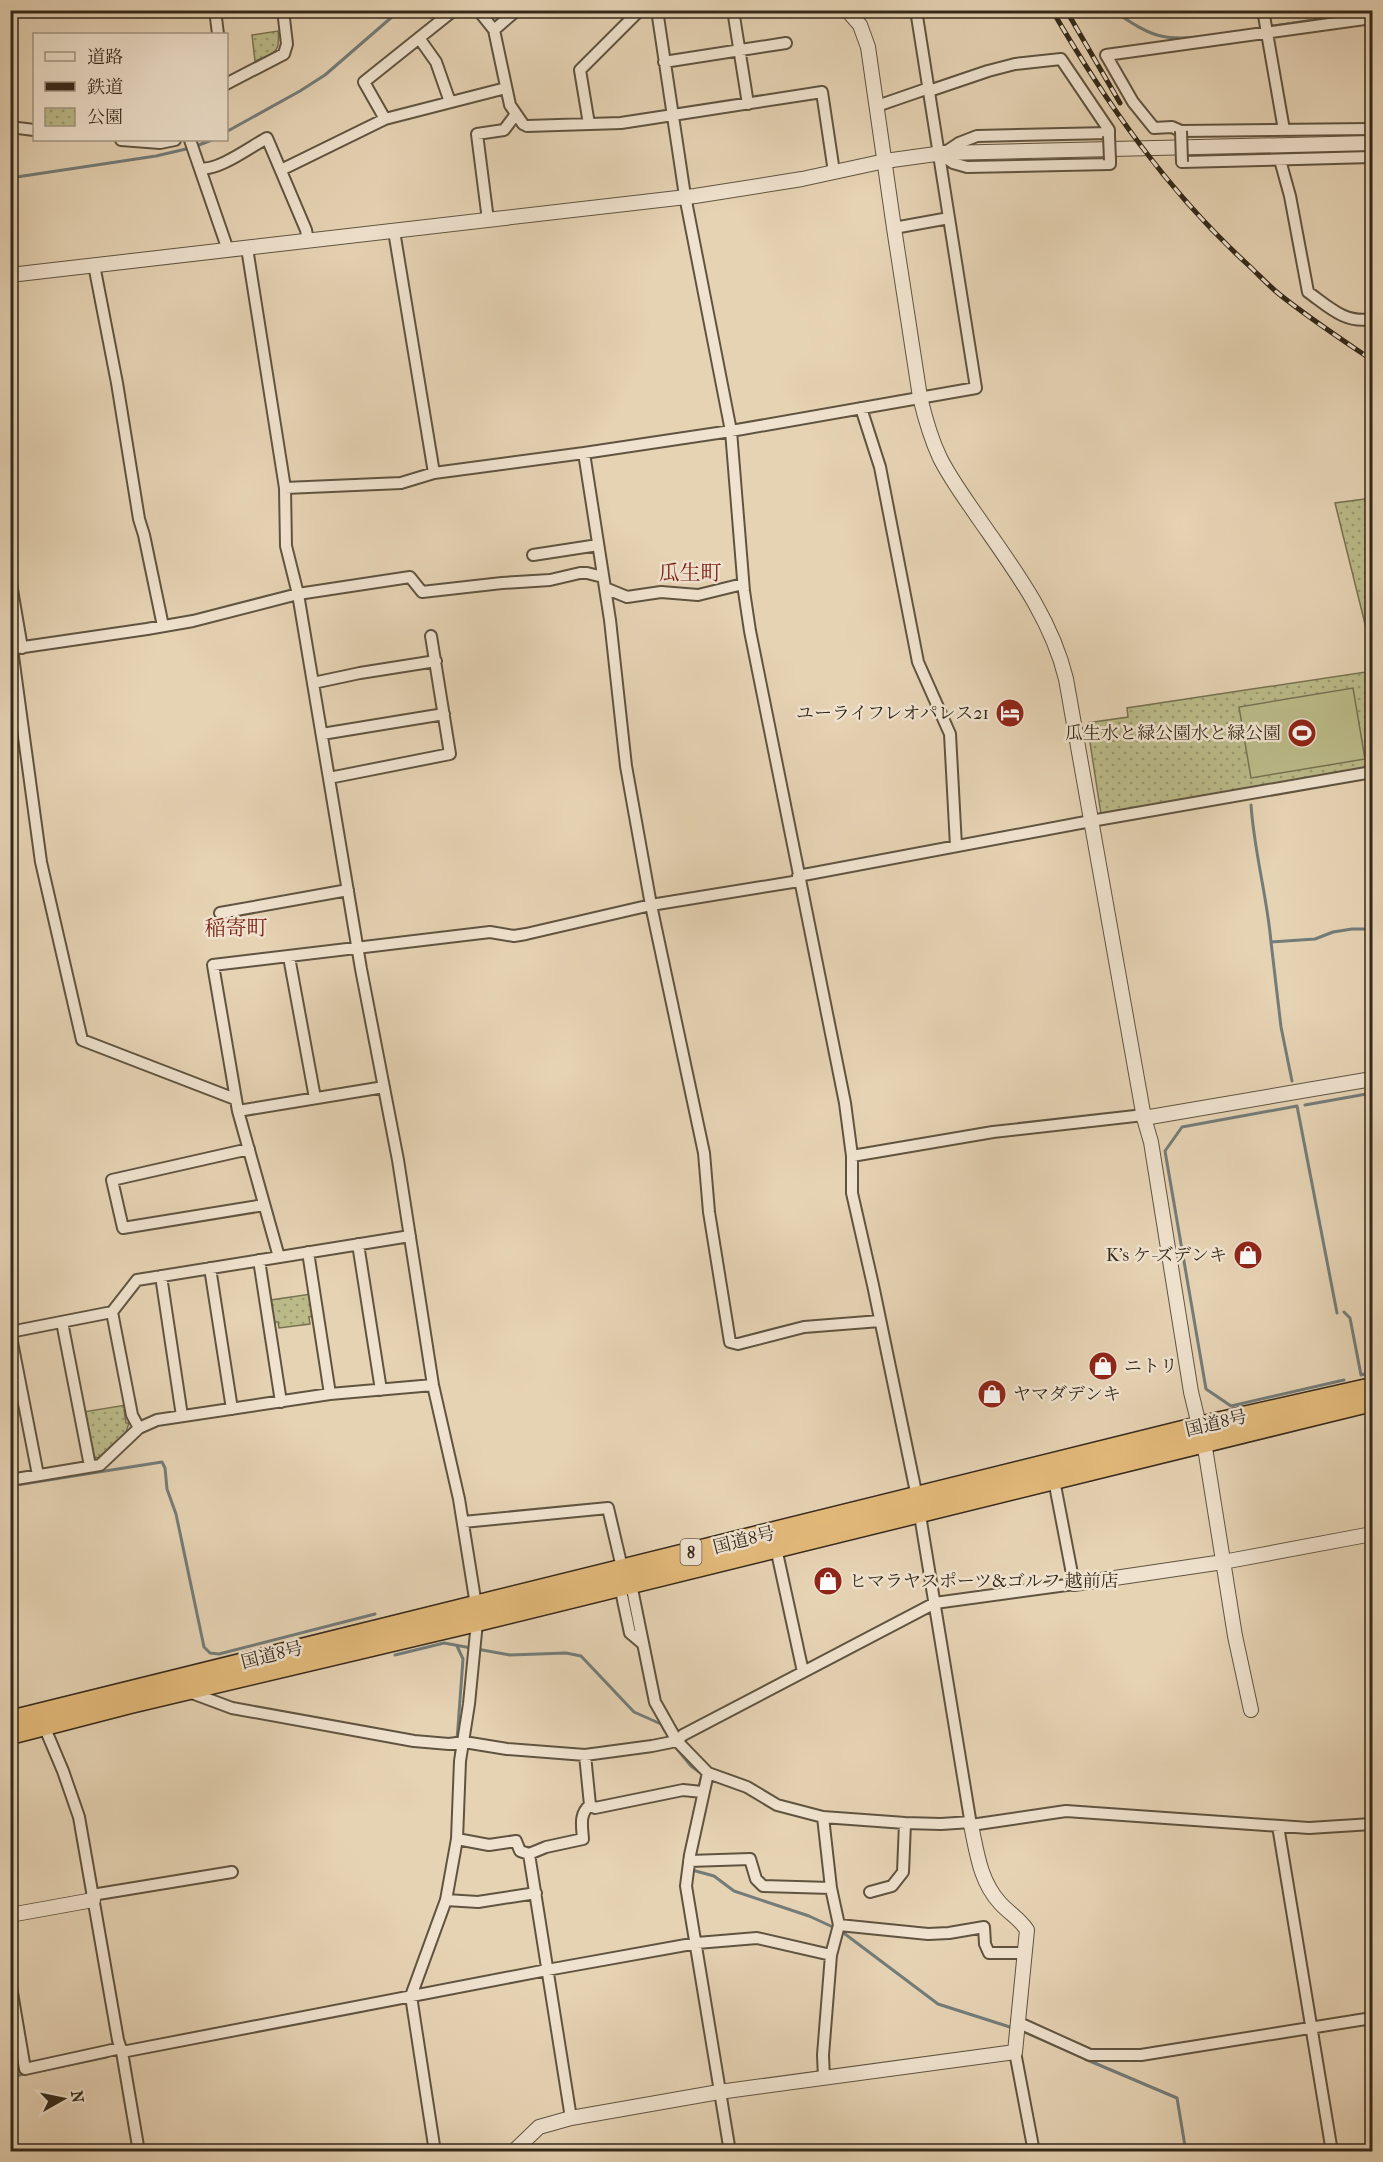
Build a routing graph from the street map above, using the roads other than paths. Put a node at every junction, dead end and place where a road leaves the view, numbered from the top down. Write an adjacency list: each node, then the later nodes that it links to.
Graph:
1 (215, 10): 15 (street)
2 (283, 10): 20 (street)
3 (454, 10): 16 (street)
4 (478, 10): 13 (street)
5 (517, 10): 13 (street)
6 (657, 10): 19 (street)
7 (733, 10): 18 (street)
8 (847, 10): 25 (street)
9 (916, 10): 22 (street)
10 (1263, 10): 14 (street)
11 (638, 12): 29 (street)
12 (1372, 18): 14 (street)
13 (495, 30): 21 (street)
14 (1266, 30): 33 (street); 34 (street)
15 (218, 33)
16 (419, 38): 23 (street); 28 (street)
17 (786, 43): 18 (street)
18 (739, 50): 19 (street); 24 (street)
19 (664, 62): 27 (street)
20 (228, 83)
21 (506, 88): 23 (street); 26 (street)
22 (929, 90): 25 (street); 35 (street); 40 (street)
23 (450, 102): 28 (street)
24 (748, 104): 27 (street); 46 (street)
25 (877, 106): 43 (street)
26 (516, 114): 29 (street); 49 (street)
27 (672, 115): 29 (street); 47 (street)
28 (385, 119): 45 (street)
29 (589, 124)
30 (10, 127): 32 (street)
31 (1372, 129): 33 (street)
32 (33, 130)
33 (1284, 130): 34 (street)
34 (1181, 131): 42 (street, bridge)
35 (1109, 135): 40 (street); 40 (street, bridge)
36 (134, 141): 37 (street)
37 (170, 141)
38 (190, 141): 44 (street)
39 (1372, 143): 40 (street)
40 (941, 153): 43 (street); 48 (street)
41 (1372, 157): 42 (street)
42 (1280, 160): 57 (street)
43 (885, 161): 46 (street); 50 (street)
44 (200, 168): 45 (street); 54 (street)
45 (280, 170): 52 (street)
46 (834, 172): 47 (street)
47 (685, 196): 49 (street); 60 (street)
48 (949, 218): 50 (street); 58 (street)
49 (488, 220): 51 (street)
50 (894, 228): 58 (street)
51 (394, 231): 52 (street); 62 (street)
52 (308, 241): 53 (street)
53 (247, 248): 54 (street); 63 (street)
54 (228, 250): 55 (street)
55 (94, 266): 56 (street); 70 (street)
56 (10, 275)
57 (1372, 319)
58 (921, 397): 59 (street); 79 (street)
59 (861, 408): 60 (street); 80 (street)
60 (731, 431): 61 (street); 68 (street)
61 (584, 453): 62 (street); 64 (street)
62 (434, 472): 63 (street)
63 (285, 488): 69 (street)
64 (598, 545): 65 (street); 67 (street)
65 (532, 555)
66 (10, 578): 72 (street)
67 (604, 583): 68 (street); 69 (street); 83 (street)
68 (743, 584): 81 (street)
69 (298, 594): 70 (street); 74 (street)
70 (163, 626): 72 (street)
71 (431, 636): 73 (street)
72 (15, 648): 90 (street)
73 (435, 661): 74 (street); 75 (street)
74 (313, 682): 76 (street)
75 (444, 714): 76 (street); 78 (street)
76 (322, 734): 78 (street)
77 (1372, 772): 79 (street)
78 (329, 778): 82 (street)
79 (1091, 821): 80 (street); 92 (street)
80 (956, 846): 81 (street)
81 (799, 879): 83 (street); 94 (street)
82 (348, 890): 84 (street); 85 (street)
83 (651, 905): 85 (street); 104 (street)
84 (220, 913)
85 (357, 949): 86 (street); 88 (street)
86 (289, 957): 89 (street); 90 (street)
87 (1372, 1079): 92 (street)
88 (384, 1087): 89 (street); 96 (street)
89 (315, 1098): 91 (street)
90 (236, 1099): 91 (street)
91 (238, 1111): 93 (street)
92 (1144, 1116): 94 (street); 116 (street)
93 (249, 1149): 95 (street); 95 (street)
94 (852, 1156): 104 (street)
95 (264, 1205): 99 (street)
96 (410, 1236): 97 (street); 107 (street)
97 (358, 1244): 98 (street); 109 (street)
98 (308, 1252): 99 (street); 110 (street)
99 (279, 1257): 100 (street)
100 (259, 1260): 101 (street); 111 (street)
101 (210, 1268): 102 (street); 113 (street)
102 (161, 1276): 103 (street); 114 (street)
103 (112, 1312): 105 (street); 115 (street)
104 (880, 1321): 121 (street)
105 (62, 1322): 106 (street); 117 (street)
106 (10, 1332): 118 (street)
107 (433, 1385): 109 (street); 122 (street)
108 (1372, 1387): 116 (highway, 国道8号 / 8)
109 (381, 1390): 110 (street)
110 (330, 1395): 111 (street)
111 (281, 1402): 113 (street)
112 (1372, 1402): 116 (highway, 国道8号 / 8)
113 (232, 1409): 114 (street)
114 (182, 1416): 115 (street)
115 (139, 1428): 117 (street)
116 (1201, 1435): 120 (highway, 国道8号 / 8); 121 (highway, 国道8号 / 8); 126 (street)
117 (90, 1467): 118 (street)
118 (38, 1475): 119 (street)
119 (10, 1480)
120 (1054, 1480): 121 (highway, 国道8号 / 8); 127 (street)
121 (918, 1505): 124 (highway, 国道8号 / 8); 129 (street); 130 (highway, 国道8号 / 8)
122 (463, 1522): 125 (street); 130 (street)
123 (1372, 1534): 126 (street)
124 (776, 1548): 128 (highway, 国道8号 / 8); 131 (street)
125 (620, 1559)
126 (1223, 1562): 127 (street); 133 (street)
127 (1074, 1584): 129 (street)
128 (626, 1589): 130 (highway, 国道8号 / 8); 137 (street)
129 (935, 1603): 131 (street); 145 (street)
130 (477, 1613): 132 (highway, 国道8号 / 8); 134 (highway, 国道8号 / 8); 138 (street)
131 (802, 1672): 137 (street)
132 (188, 1692): 135 (highway, 国道8号 / 8); 138 (street)
133 (1251, 1710)
134 (10, 1720)
135 (44, 1726): 136 (highway, 国道8号 / 8); 155 (street)
136 (10, 1735)
137 (677, 1741): 139 (street); 140 (street)
138 (464, 1742): 139 (street); 148 (street)
139 (585, 1755): 142 (street)
140 (708, 1773): 141 (street); 143 (street)
141 (702, 1792): 142 (street); 150 (street)
142 (590, 1805): 149 (street)
143 (823, 1817): 144 (street); 152 (street)
144 (905, 1823): 145 (street); 153 (street)
145 (971, 1823): 147 (street); 160 (street)
146 (1372, 1824): 147 (street)
147 (1278, 1826): 167 (street)
148 (458, 1839): 149 (street); 156 (street)
149 (529, 1854): 154 (street)
150 (689, 1862): 152 (street); 159 (street)
151 (232, 1872): 155 (street)
152 (831, 1888): 158 (street)
153 (870, 1892)
154 (536, 1893): 156 (street); 162 (street)
155 (92, 1898): 157 (street); 168 (street)
156 (446, 1899): 164 (street)
157 (10, 1915)
158 (839, 1925): 160 (street); 161 (street)
159 (697, 1943): 161 (street); 162 (street); 171 (street)
160 (1023, 1953): 166 (street)
161 (831, 1955): 170 (street)
162 (547, 1970): 164 (street); 172 (street)
163 (10, 1981): 168 (street)
164 (411, 1996): 168 (street); 174 (street)
165 (1372, 2018): 167 (street)
166 (1017, 2022): 167 (street); 169 (street)
167 (1312, 2028): 178 (street)
168 (122, 2050): 173 (street)
169 (1015, 2052): 170 (street); 177 (street)
170 (824, 2078): 171 (street)
171 (719, 2092): 172 (street); 176 (street)
172 (571, 2118): 175 (street)
173 (139, 2151)
174 (435, 2151)
175 (513, 2151)
176 (730, 2151)
177 (1034, 2151)
178 (1332, 2151)

